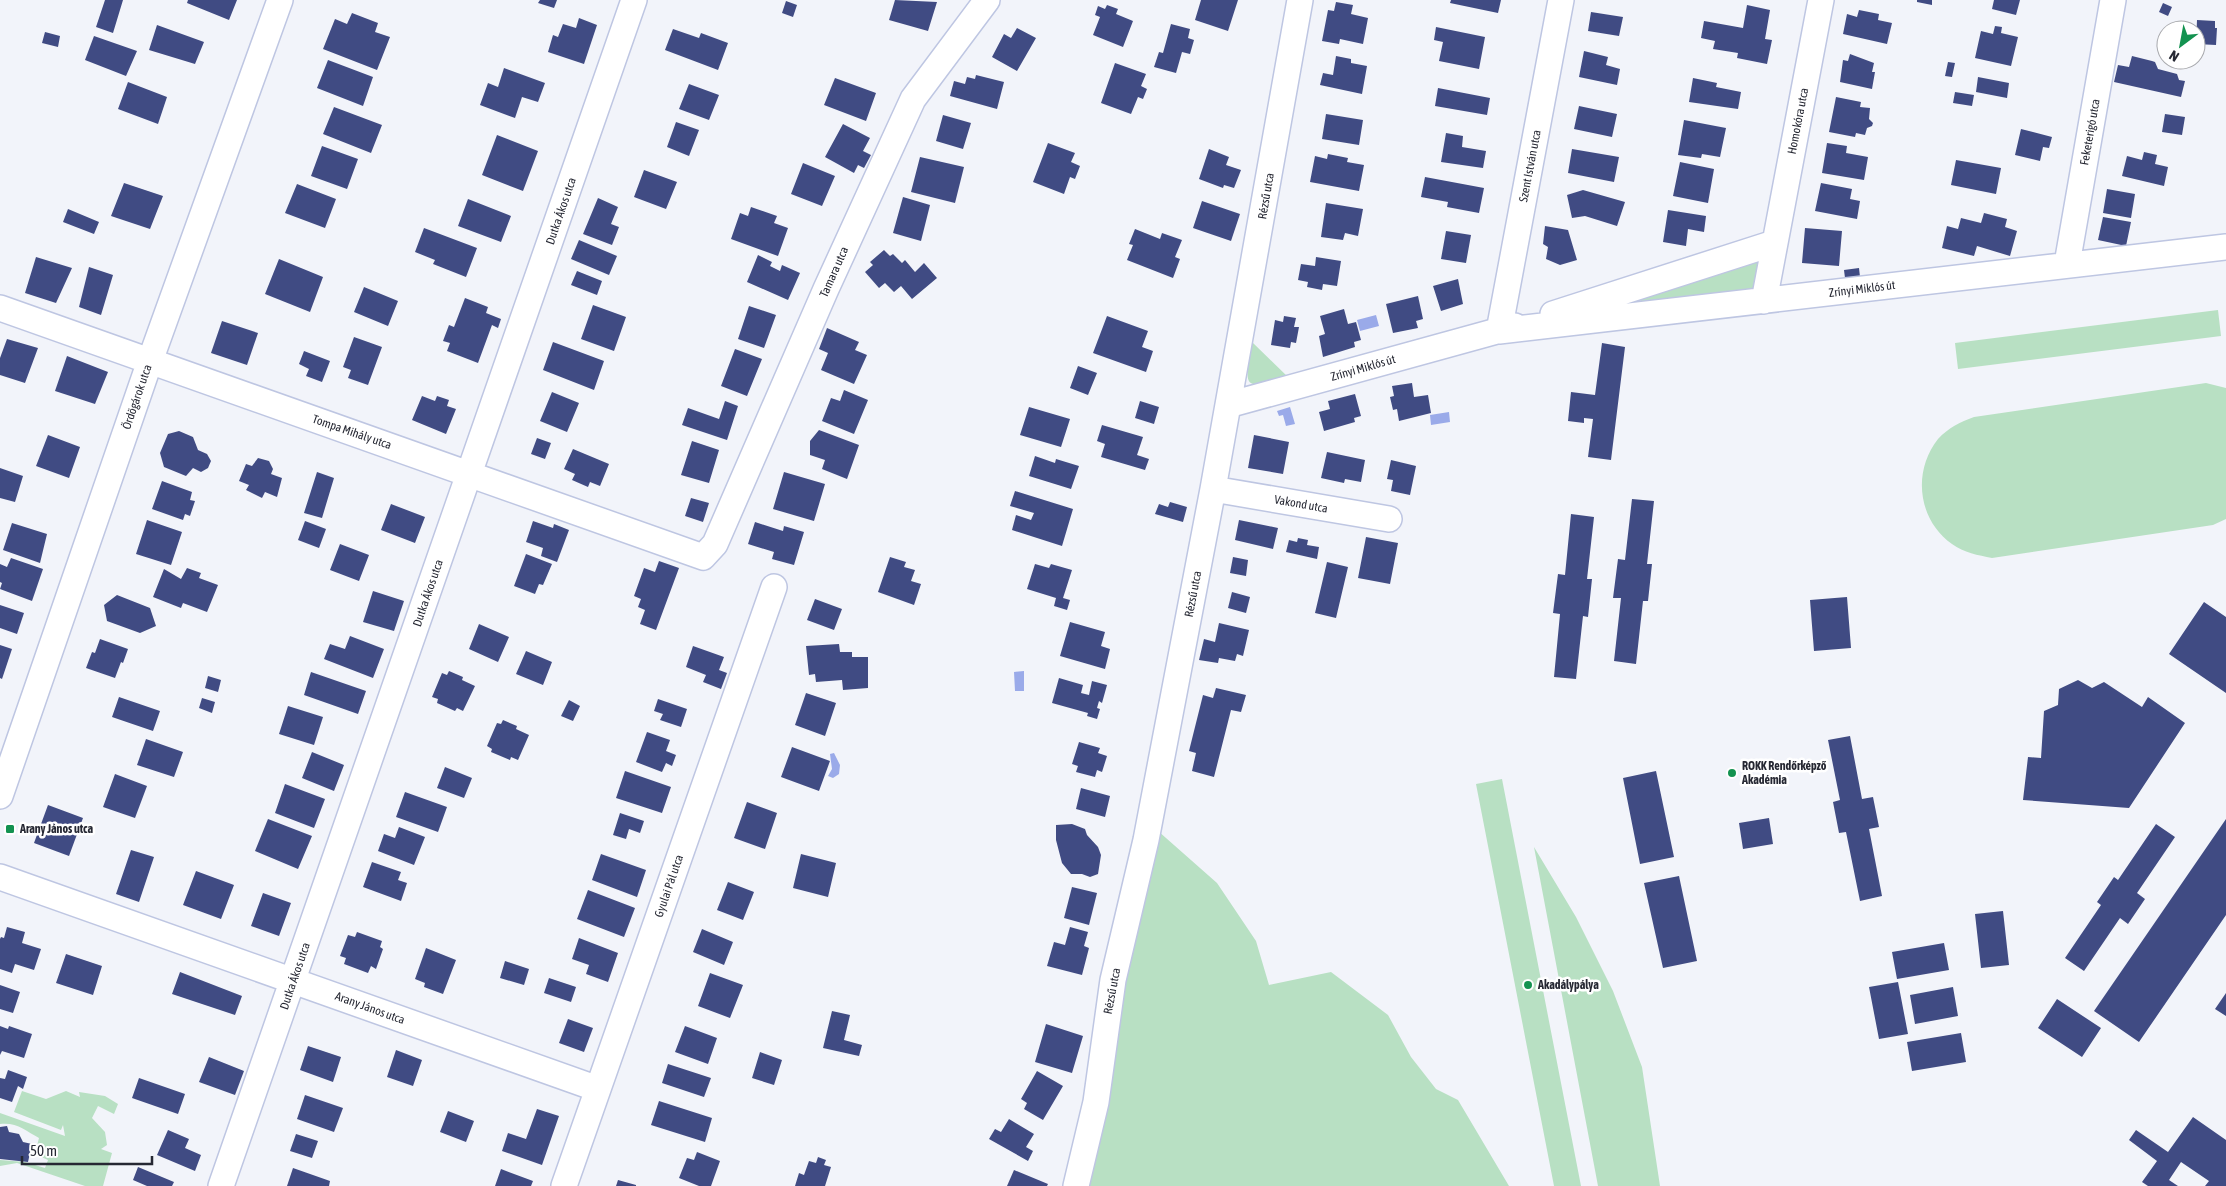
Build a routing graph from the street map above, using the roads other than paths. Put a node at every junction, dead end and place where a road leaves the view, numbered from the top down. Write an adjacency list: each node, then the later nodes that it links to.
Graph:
1 (280, 0): 14 (street, Ördögárok utca)
2 (634, 0): 16 (street, Dutka Ákos utca)
3 (987, 0): 19 (street, Tamara utca)
4 (1300, 0): 15 (street, Rézsű utca)
5 (1561, 0): 13 (street, Szent István utca)
6 (1821, 0): 8 (street, Homokóra utca)
7 (2114, 6): 10 (street, Feketerigó utca)
8 (1774, 243): 11 (street, Homokóra utca); 13 (street, Zrínyi Miklós út)
9 (2226, 247): 10 (street, Zrínyi Miklós út)
10 (2067, 264): 11 (street, Zrínyi Miklós út)
11 (1764, 301): 13 (street, Zrínyi Miklós út)
12 (0, 308): 14 (street, Tompa Mihály utca)
13 (1499, 331): 15 (street, Zrínyi Miklós út)
14 (150, 361): 16 (street, Tompa Mihály utca); 21 (street, Ördögárok utca)
15 (1228, 405): 17 (street, Rézsű utca)
16 (470, 474): 19 (street, Tompa Mihály utca); 23 (street, Dutka Ákos utca)
17 (1213, 489): 18 (street, Vakond utca); 27 (street, Rézsű utca)
18 (1389, 519)
19 (703, 557)
20 (774, 587): 24 (street, Gyulai Pál utca)
21 (0, 796)
22 (0, 877): 23 (street, Arany János utca)
23 (293, 980): 24 (street, Arany János utca); 25 (street, Dutka Ákos utca)
24 (598, 1089): 26 (street, Gyulai Pál utca)
25 (221, 1186)
26 (564, 1186)
27 (1076, 1186)

